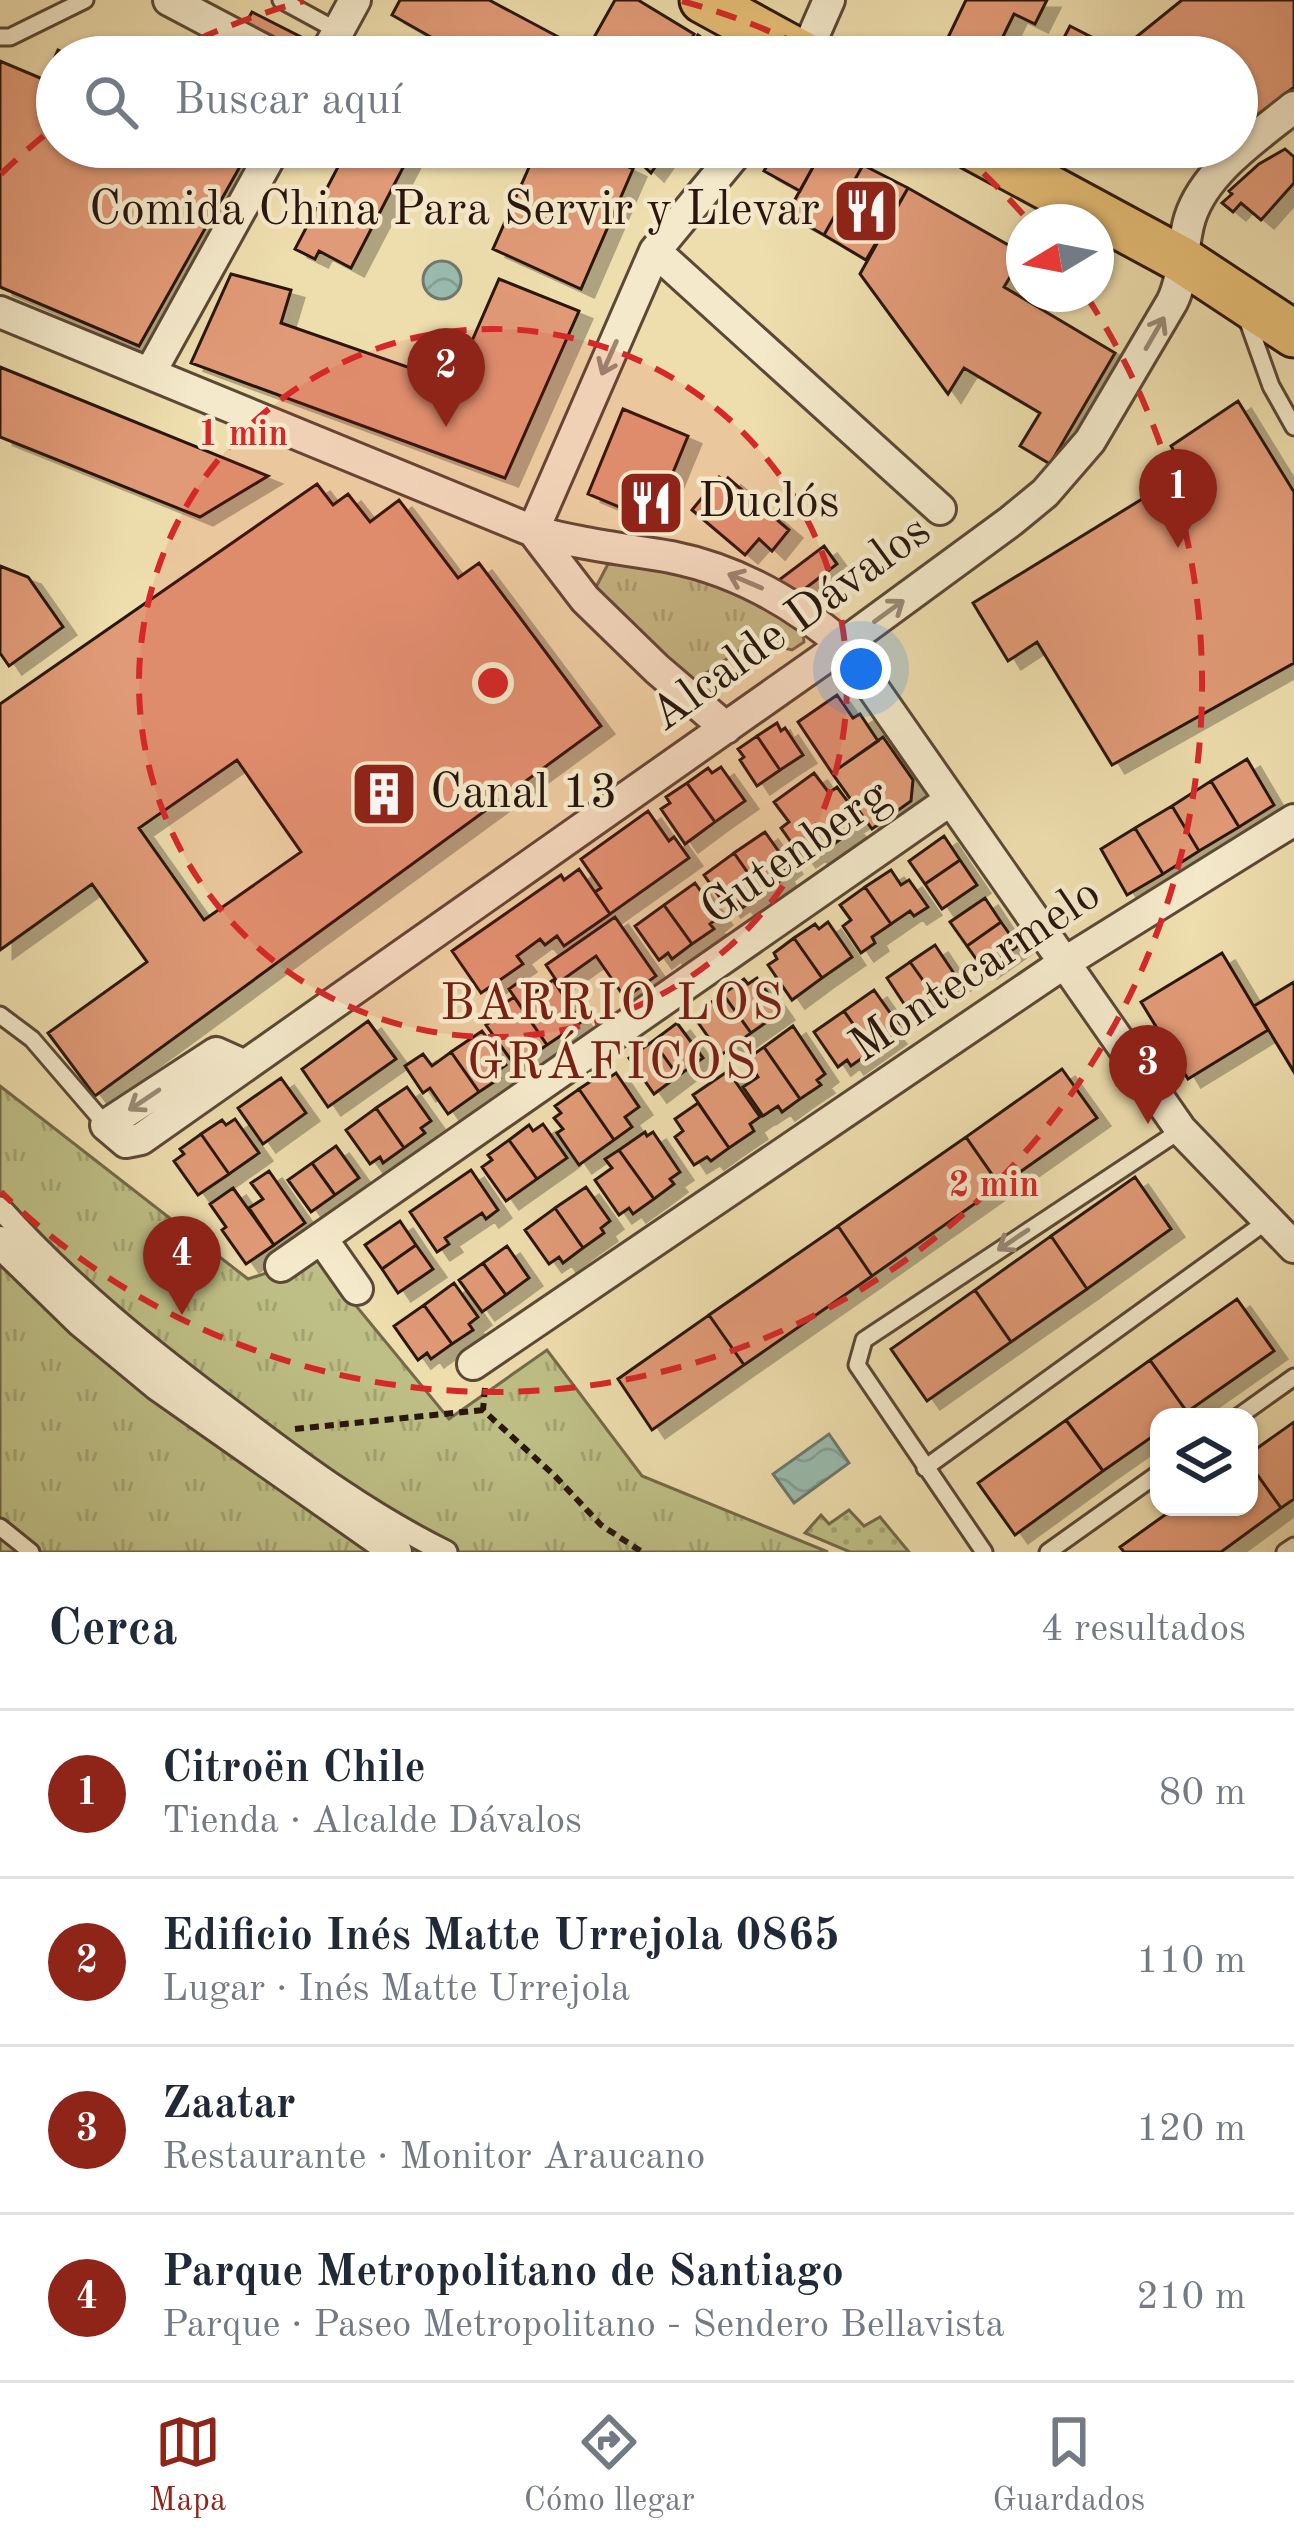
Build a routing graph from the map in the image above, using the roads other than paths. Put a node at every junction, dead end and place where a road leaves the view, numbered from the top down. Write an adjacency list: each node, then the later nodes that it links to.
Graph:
1 (85, 0): 12 (lane)
2 (169, 0): 7 (street)
3 (281, 0): 8 (lane)
4 (355, 0): 9 (street)
5 (703, 0): 10 (main road)
6 (830, 0): 11 (street)
7 (237, 36)
8 (322, 36)
9 (335, 36)
10 (767, 36)
11 (814, 36)
12 (0, 37)
13 (1294, 107): 14 (street, Alcalde Dávalos)
14 (1258, 136)
15 (263, 168): 24 (street)
16 (724, 168): 19 (street)
17 (1013, 168): 20 (main road)
18 (1225, 168): 20 (street, Alcalde Dávalos)
19 (656, 251): 26 (street); 27 (street, one-way to 27)
20 (1182, 260): 21 (main road); 30 (street, Alcalde Dávalos, one-way to 20)
21 (1239, 296): 23 (main road); 25 (lane)
22 (0, 312): 24 (street)
23 (1294, 334)
24 (151, 373): 27 (street)
25 (1294, 427)
26 (940, 509)
27 (533, 531): 28 (street); 29 (street)
28 (617, 550): 29 (street); 30 (street, one-way to 28)
29 (585, 599): 31 (street)
30 (843, 645): 31 (street, Alcalde Dávalos); 32 (street)
31 (725, 728): 36 (street, Alcalde Dávalos)
32 (949, 801): 34 (street); 40 (street, Gutenberg)
33 (1294, 820): 34 (street, Montecarmelo)
34 (1064, 963): 37 (street); 45 (street, Montecarmelo)
35 (0, 1015): 36 (lane)
36 (106, 1125)
37 (1181, 1130): 39 (street); 48 (lane, one-way to 48)
38 (0, 1208): 54 (street)
39 (1267, 1221): 42 (street); 48 (lane)
40 (322, 1239): 43 (street, Gutenberg); 44 (street)
41 (0, 1242): 53 (street)
42 (1294, 1247)
43 (281, 1266)
44 (357, 1289)
45 (485, 1370)
46 (1294, 1377): 47 (lane)
47 (1251, 1408)
48 (925, 1468): 55 (lane)
49 (1150, 1479): 56 (lane)
50 (0, 1527): 52 (lane)
51 (1294, 1546): 57 (lane)
52 (31, 1552)
53 (396, 1552)
54 (446, 1552)
55 (984, 1552)
56 (1048, 1552)
57 (1285, 1552)

